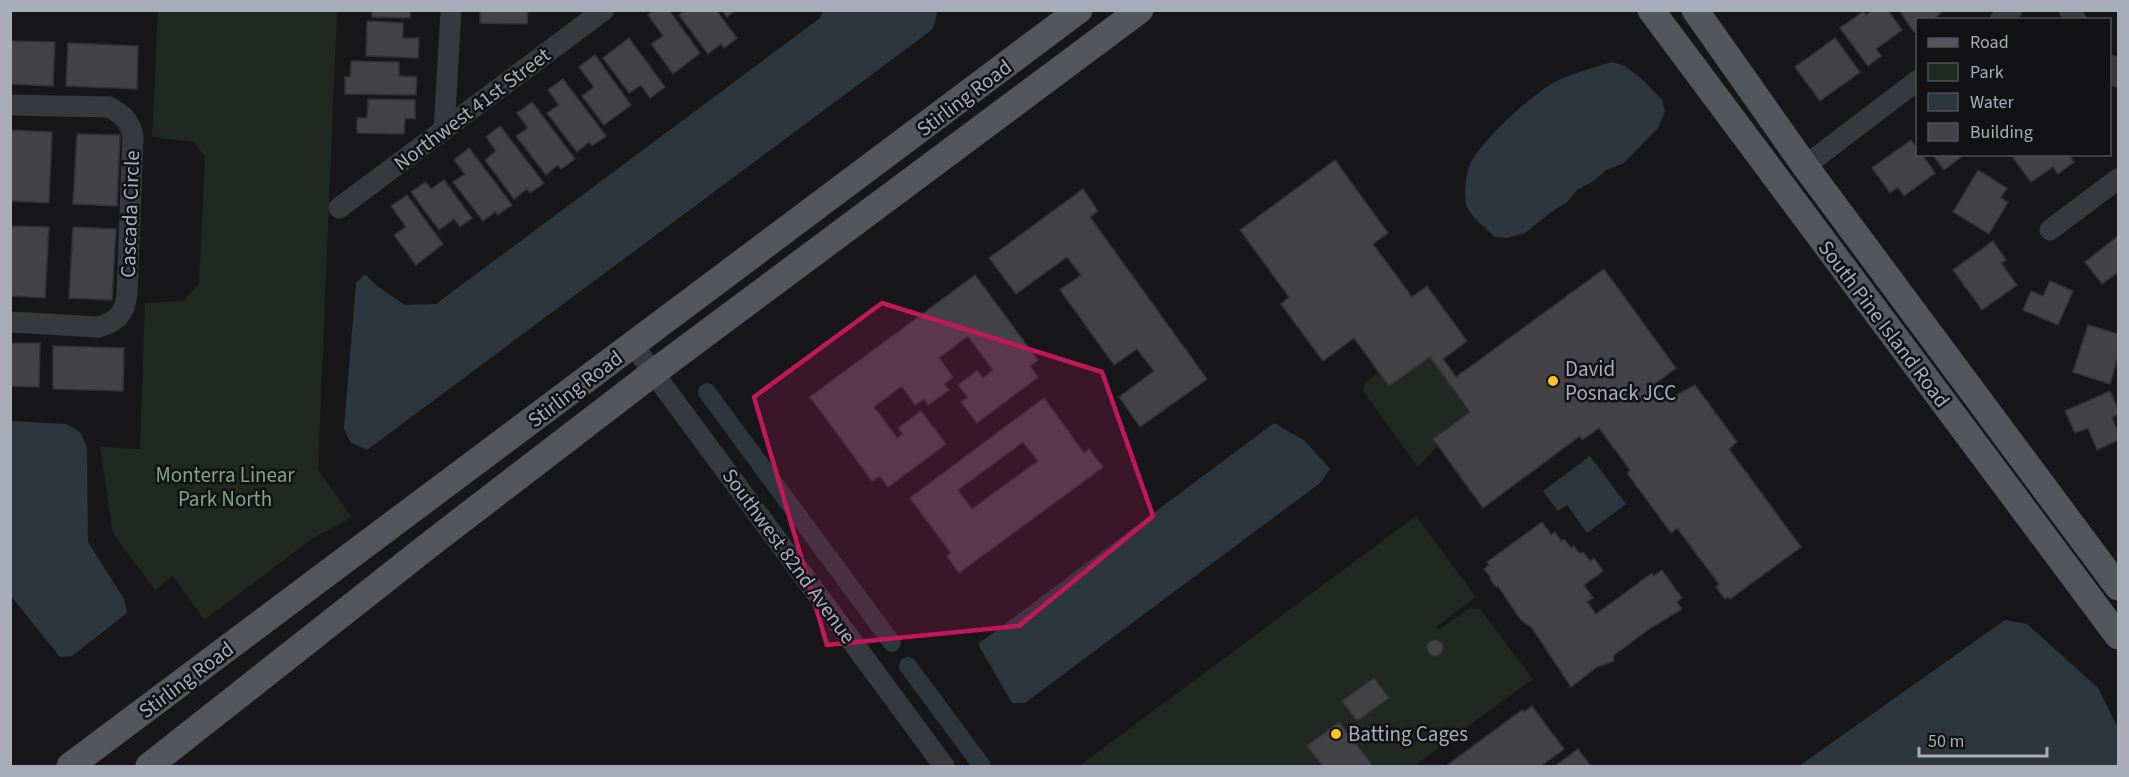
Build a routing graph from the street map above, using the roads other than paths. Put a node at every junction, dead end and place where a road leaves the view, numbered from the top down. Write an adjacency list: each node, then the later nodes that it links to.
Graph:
1 (451, 10): 11 (street)
2 (604, 10): 11 (street, Northwest 41st Street)
3 (1079, 10): 7 (main road, Stirling Road)
4 (1140, 10): 8 (main road, Stirling Road)
5 (1651, 10): 20 (main road, South Pine Island Road)
6 (1695, 10): 12 (main road, South Pine Island Road)
7 (1024, 51): 8 (main road); 17 (main road, Stirling Road)
8 (1047, 80): 18 (main road, Stirling Road)
9 (1916, 81): 12 (street)
10 (10, 105): 16 (street, Cascada Circle)
11 (444, 130): 14 (street, Northwest 41st Street)
12 (1805, 166): 19 (main road, South Pine Island Road)
13 (2118, 179): 15 (street)
14 (339, 208)
15 (2050, 230)
16 (10, 322)
17 (633, 345): 18 (street, Southwest 82nd Avenue); 21 (main road, Stirling Road)
18 (653, 373): 22 (main road, Stirling Road); 23 (street, Southwest 82nd Avenue)
19 (2118, 587)
20 (2118, 636)
21 (70, 766)
22 (149, 766)
23 (944, 766)

